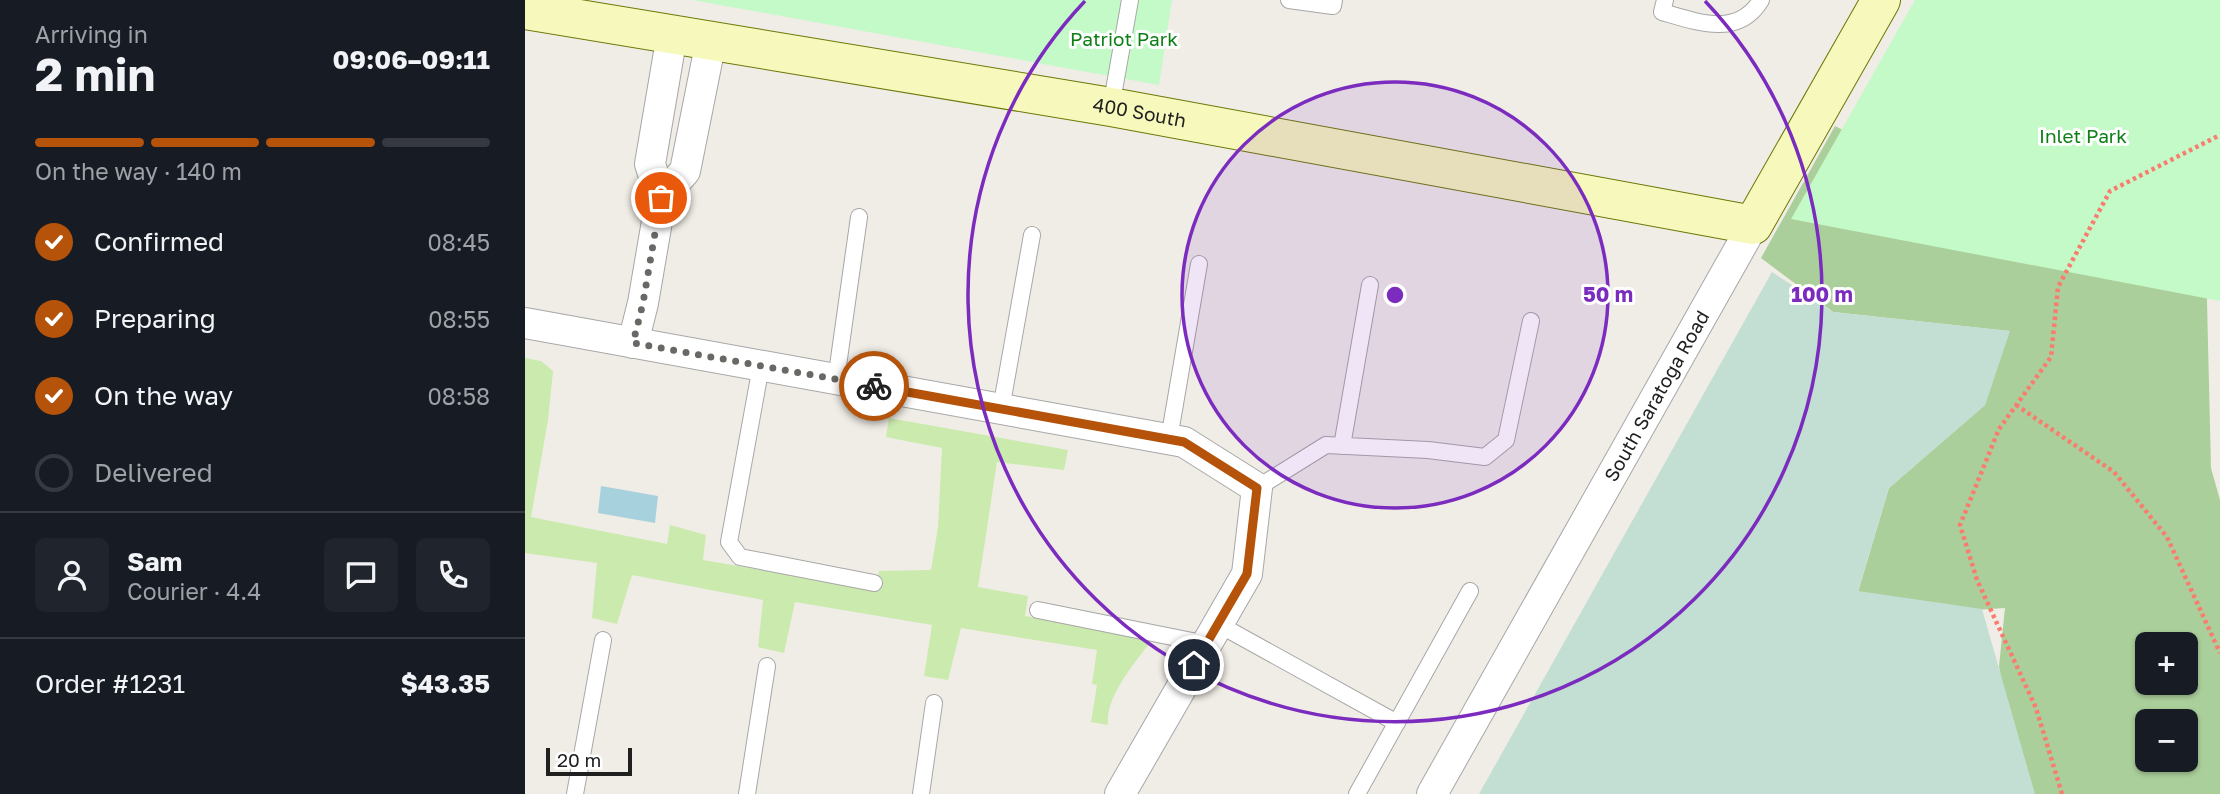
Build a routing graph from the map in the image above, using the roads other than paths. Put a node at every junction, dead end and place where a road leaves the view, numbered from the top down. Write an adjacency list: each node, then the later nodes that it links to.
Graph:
1 (1130, 0): 10 (lane)
2 (1289, 0): 3 (lane)
3 (1334, 0)
4 (1665, 0): 5 (lane)
5 (1761, 0)
6 (1881, 0): 13 (street, South Saratoga Road)
7 (525, 10): 8 (street, 400 South)
8 (672, 35): 9 (street, 400 South); 11 (street)
9 (711, 41): 10 (street, 400 South); 11 (street)
10 (1111, 107): 13 (street, 400 South)
11 (661, 198): 19 (street)
12 (859, 217): 21 (lane)
13 (1753, 225): 39 (street, South Saratoga Road)
14 (1032, 235): 22 (lane)
15 (1199, 264): 23 (lane)
16 (1370, 285): 24 (lane)
17 (1531, 321): 24 (lane)
18 (525, 323): 19 (street)
19 (633, 343): 20 (street)
20 (761, 366): 21 (street); 26 (lane)
21 (836, 380): 22 (street)
22 (1001, 409): 23 (street)
23 (1169, 439): 25 (street)
24 (1342, 446): 25 (lane)
25 (1257, 488): 29 (street)
26 (874, 583)
27 (1470, 591): 33 (lane)
28 (1038, 610): 29 (lane)
29 (1212, 634): 33 (lane); 37 (street)
30 (603, 640): 34 (lane)
31 (767, 666): 35 (lane)
32 (934, 703): 36 (lane)
33 (1397, 723): 38 (lane)
34 (575, 794)
35 (747, 794)
36 (921, 794)
37 (1120, 794)
38 (1357, 794)
39 (1432, 794)

